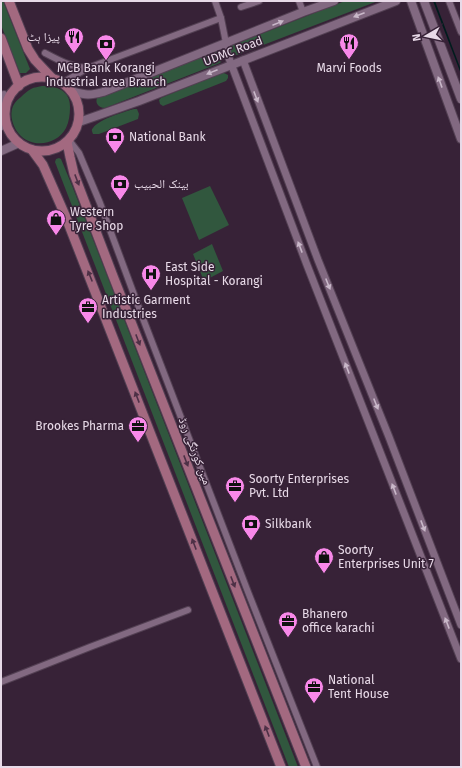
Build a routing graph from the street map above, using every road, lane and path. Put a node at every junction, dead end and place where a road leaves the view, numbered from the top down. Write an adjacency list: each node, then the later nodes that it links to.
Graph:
1 (9, 1): 19 (main road)
2 (215, 1): 11 (street)
3 (259, 1): 9 (street)
4 (299, 1): 10 (street)
5 (334, 1): 10 (main road, UDMC Road)
6 (396, 1): 16 (main road, UDMC Road, one-way to 16)
7 (449, 1): 12 (street)
8 (418, 2): 24 (main road); 28 (main road, one-way to 8)
9 (240, 7)
10 (303, 12): 14 (main road, UDMC Road, one-way to 10)
11 (221, 18): 14 (street); 18 (street)
12 (461, 32)
13 (1, 38): 21 (main road)
14 (226, 43): 17 (street); 22 (main road, UDMC Road)
15 (46, 53): 18 (street)
16 (243, 60): 17 (main road, UDMC Road); 35 (street, one-way to 35)
17 (232, 64): 26 (main road, UDMC Road, one-way to 26); 36 (street, one-way to 17)
18 (88, 68): 20 (street)
19 (52, 78): 20 (main road); 21 (main road)
20 (62, 84): 22 (main road)
21 (19, 86): 25 (main road)
22 (71, 91): 26 (main road)
23 (1, 98): 25 (street)
24 (461, 99)
25 (5, 116): 27 (main road); 30 (main road)
26 (79, 122): 29 (main road)
27 (1, 126)
28 (461, 139)
29 (68, 141): 31 (main road); 37 (street); 38 (main road, مین کورنگی روڈ, one-way to 38)
30 (19, 143): 31 (main road); 32 (main road)
31 (32, 150): 33 (main road)
32 (1, 151)
33 (65, 215): 34 (street); 51 (main road, one-way to 33)
34 (55, 218)
35 (318, 260): 36 (street); 39 (street, one-way to 39)
36 (307, 265): 40 (street)
37 (125, 273): 38 (street); 53 (street)
38 (114, 276): 52 (main road, مین کورنگی روڈ, one-way to 52)
39 (348, 335): 40 (street); 41 (street, one-way to 41)
40 (336, 339): 42 (street, one-way to 40)
41 (389, 437): 42 (street); 43 (street)
42 (376, 442): 44 (street, one-way to 42)
43 (414, 504): 44 (street); 45 (street, one-way to 45)
44 (402, 508): 46 (street)
45 (442, 577): 46 (street); 48 (street)
46 (431, 581): 49 (street, one-way to 46)
47 (188, 610): 50 (street)
48 (461, 625)
49 (461, 659)
50 (1, 682)
51 (281, 767)
52 (306, 767)
53 (317, 767)

